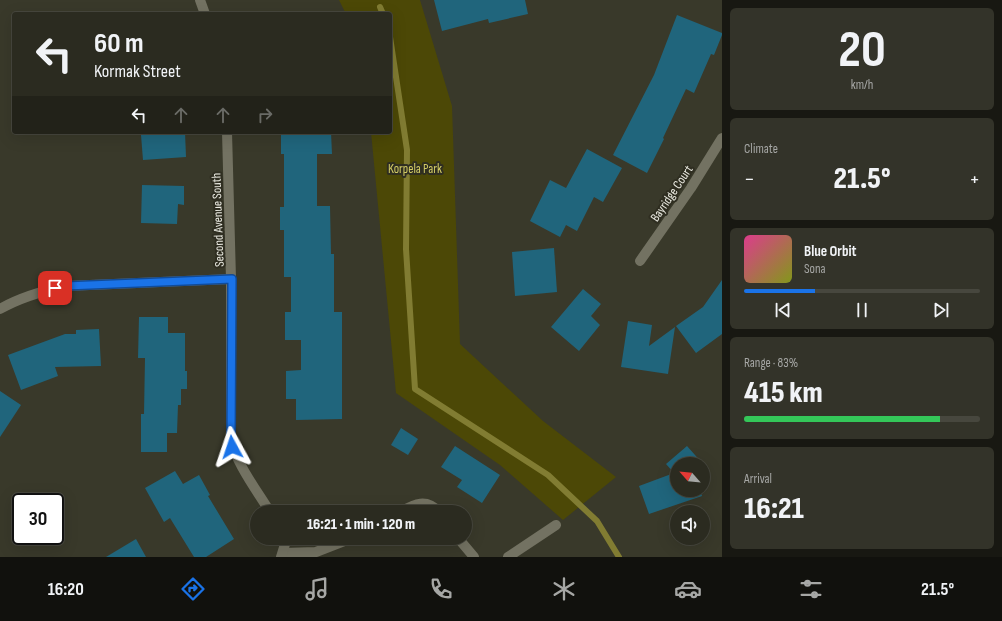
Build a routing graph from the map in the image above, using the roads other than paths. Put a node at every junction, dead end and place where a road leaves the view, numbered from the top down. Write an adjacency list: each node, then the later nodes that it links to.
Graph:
1 (202, 0): 2 (street)
2 (205, 12)
3 (227, 134): 6 (street, Second Avenue South)
4 (722, 138): 5 (street, Bayridge Court)
5 (640, 261)
6 (232, 279): 7 (street); 8 (street, Second Avenue South)
7 (0, 309)
8 (266, 505)
9 (413, 505): 10 (street)
10 (429, 505)
11 (556, 525): 17 (street)
12 (285, 545): 15 (street)
13 (334, 545): 15 (street)
14 (464, 545): 16 (street)
15 (282, 555)
16 (474, 557)
17 (508, 557)

